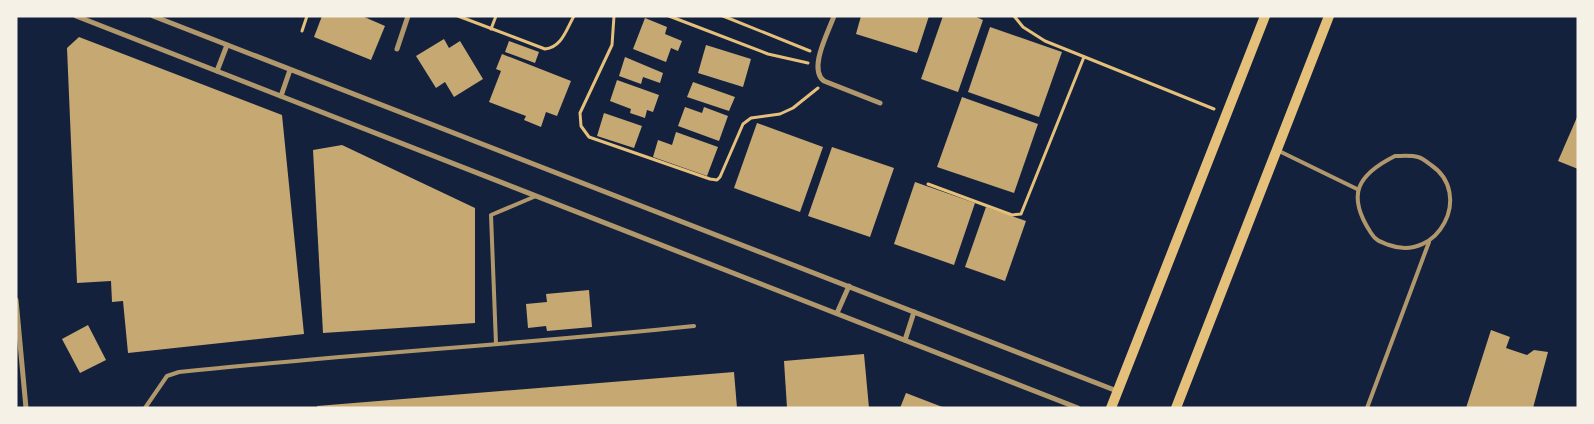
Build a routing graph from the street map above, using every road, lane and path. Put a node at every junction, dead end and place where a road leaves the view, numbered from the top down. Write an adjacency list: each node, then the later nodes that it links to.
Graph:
1 (76, 16): 23 (street)
2 (153, 16): 17 (street)
3 (307, 16): 16 (path)
4 (408, 16): 18 (street)
5 (458, 16): 15 (path)
6 (496, 16): 15 (path)
7 (574, 16): 15 (path)
8 (614, 16): 24 (path)
9 (669, 16): 21 (path)
10 (722, 16): 19 (path)
11 (834, 16): 19 (street)
12 (1014, 16): 20 (path)
13 (1264, 16): 27 (main road)
14 (1329, 16): 28 (main road)
15 (491, 30)
16 (302, 31)
17 (227, 45): 22 (street); 23 (street)
18 (397, 49)
19 (820, 54): 21 (street)
20 (1084, 57): 27 (path); 29 (path)
21 (817, 64): 24 (street)
22 (290, 70): 25 (street); 33 (street)
23 (217, 71): 25 (street)
24 (824, 81): 26 (street)
25 (281, 96): 31 (street)
26 (880, 102)
27 (1226, 114): 40 (main road)
28 (1277, 150): 30 (lane); 45 (main road)
29 (928, 184)
30 (1357, 189): 32 (lane); 32 (lane)
31 (536, 196): 36 (street); 39 (lane)
32 (1429, 242): 46 (lane)
33 (849, 286): 35 (street); 36 (street)
34 (16, 300): 41 (street)
35 (914, 312): 38 (street); 40 (street)
36 (837, 314): 38 (street)
37 (694, 326): 39 (lane)
38 (905, 340): 43 (street)
39 (496, 344): 42 (lane)
40 (1118, 391): 44 (main road)
41 (26, 408)
42 (144, 408)
43 (1078, 408)
44 (1111, 408)
45 (1176, 408)
46 (1367, 408)

